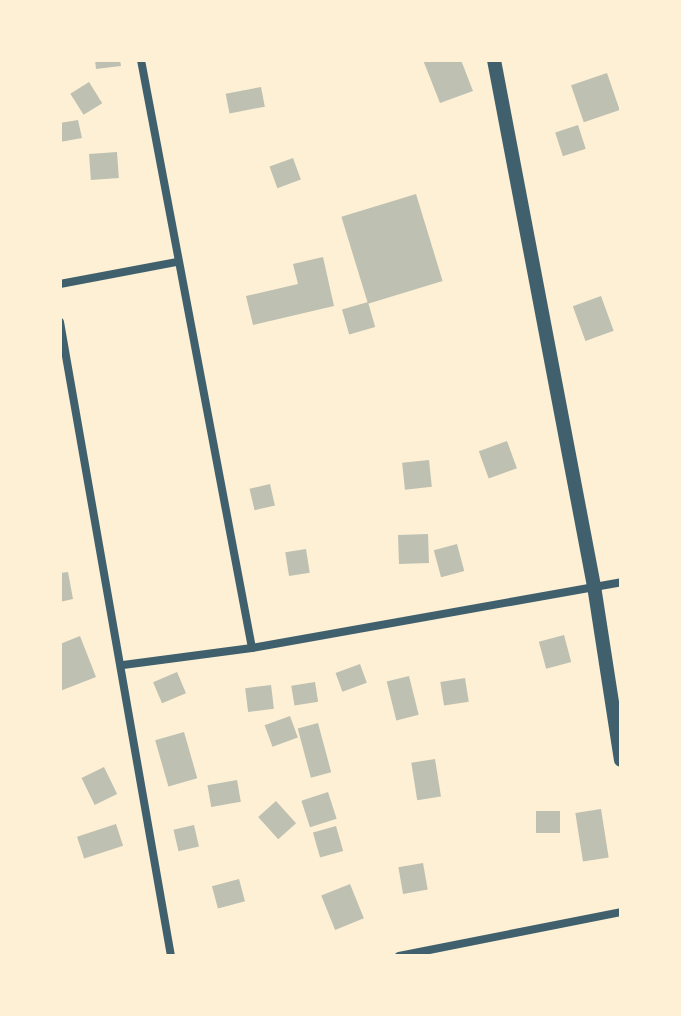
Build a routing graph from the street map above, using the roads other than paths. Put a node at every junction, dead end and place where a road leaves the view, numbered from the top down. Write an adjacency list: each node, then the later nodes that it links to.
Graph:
1 (141, 60): 3 (street)
2 (494, 60): 7 (street)
3 (176, 262): 4 (street); 8 (street)
4 (60, 284)
5 (60, 322): 9 (street)
6 (621, 582): 7 (street)
7 (594, 586): 8 (street); 10 (street)
8 (252, 648): 9 (street)
9 (123, 665): 12 (street)
10 (621, 760)
11 (621, 912): 13 (street)
12 (171, 956)
13 (399, 956)

